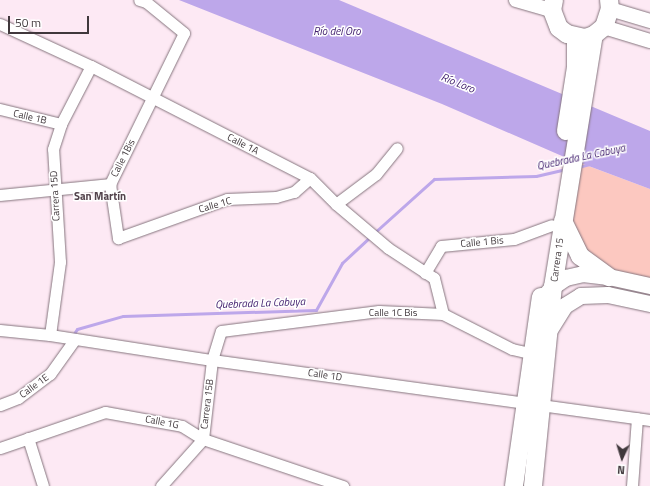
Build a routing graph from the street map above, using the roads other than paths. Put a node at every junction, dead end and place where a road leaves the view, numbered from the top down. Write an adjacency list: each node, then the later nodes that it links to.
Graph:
1 (139, 0): 12 (street, Calle 1Bis)
2 (516, 0): 3 (street)
3 (553, 5): 8 (main road)
4 (609, 5): 5 (street); 7 (main road, Carrera 15)
5 (650, 21)
6 (0, 24): 10 (street, Calle 1A)
7 (599, 31): 8 (main road); 9 (street); 11 (main road, Carrera 15)
8 (576, 38): 11 (main road, Carrera 15)
9 (650, 41)
10 (91, 66): 12 (street, Calle 1A); 14 (street, Carrera 15D)
11 (582, 69): 21 (main road, Carrera 15)
12 (154, 98): 16 (street, Calle 1A); 17 (street, Calle 1Bis)
13 (0, 109): 14 (street, Calle 1B)
14 (61, 124): 18 (street, Carrera 15D)
15 (398, 148): 20 (street)
16 (310, 178): 17 (street, Calle 1C); 20 (street, Calle 1A)
17 (110, 184): 18 (street, Calle 1Bis)
18 (54, 189): 19 (street, Calle 1Bis); 32 (street, Carrera 15D)
19 (0, 195)
20 (336, 204): 22 (street, Calle 1A)
21 (558, 217): 22 (street, Calle 1 Bis); 23 (main road); 25 (main road, Carrera 15); 26 (main road, Carrera 15)
22 (425, 273): 28 (street, Calle 1A)
23 (609, 277): 24 (main road); 25 (main road)
24 (650, 286)
25 (553, 287): 26 (main road); 30 (main road, Carrera 15)
26 (541, 302): 34 (main road, Carrera 15)
27 (650, 304): 30 (main road)
28 (443, 314): 31 (street, Calle 1C Bis); 34 (street, Calle 1C Bis)
29 (0, 330): 32 (street, Calle 1D)
30 (550, 330): 38 (main road, Carrera 15)
31 (221, 331): 35 (street, Carrera 15B)
32 (50, 335): 33 (street, Calle 1D)
33 (75, 338): 35 (street, Calle 1D); 37 (street, Calle 1E)
34 (533, 354): 36 (main road, Carrera 15)
35 (212, 360): 36 (street, Calle 1D); 42 (street, Carrera 15B)
36 (525, 402): 38 (street, Calle 1D); 47 (main road, Carrera 15)
37 (0, 405)
38 (543, 406): 39 (street, Calle 1D); 48 (main road, Carrera 15)
39 (637, 418): 40 (street, Calle 1D); 49 (street)
40 (650, 420)
41 (28, 438): 42 (street, Calle 1G); 43 (street, Calle 1G); 44 (street)
42 (203, 439): 45 (street, Carrera 15B); 46 (street, Calle 1G)
43 (0, 448)
44 (43, 486)
45 (161, 486)
46 (341, 486)
47 (514, 486)
48 (534, 486)
49 (632, 486)

